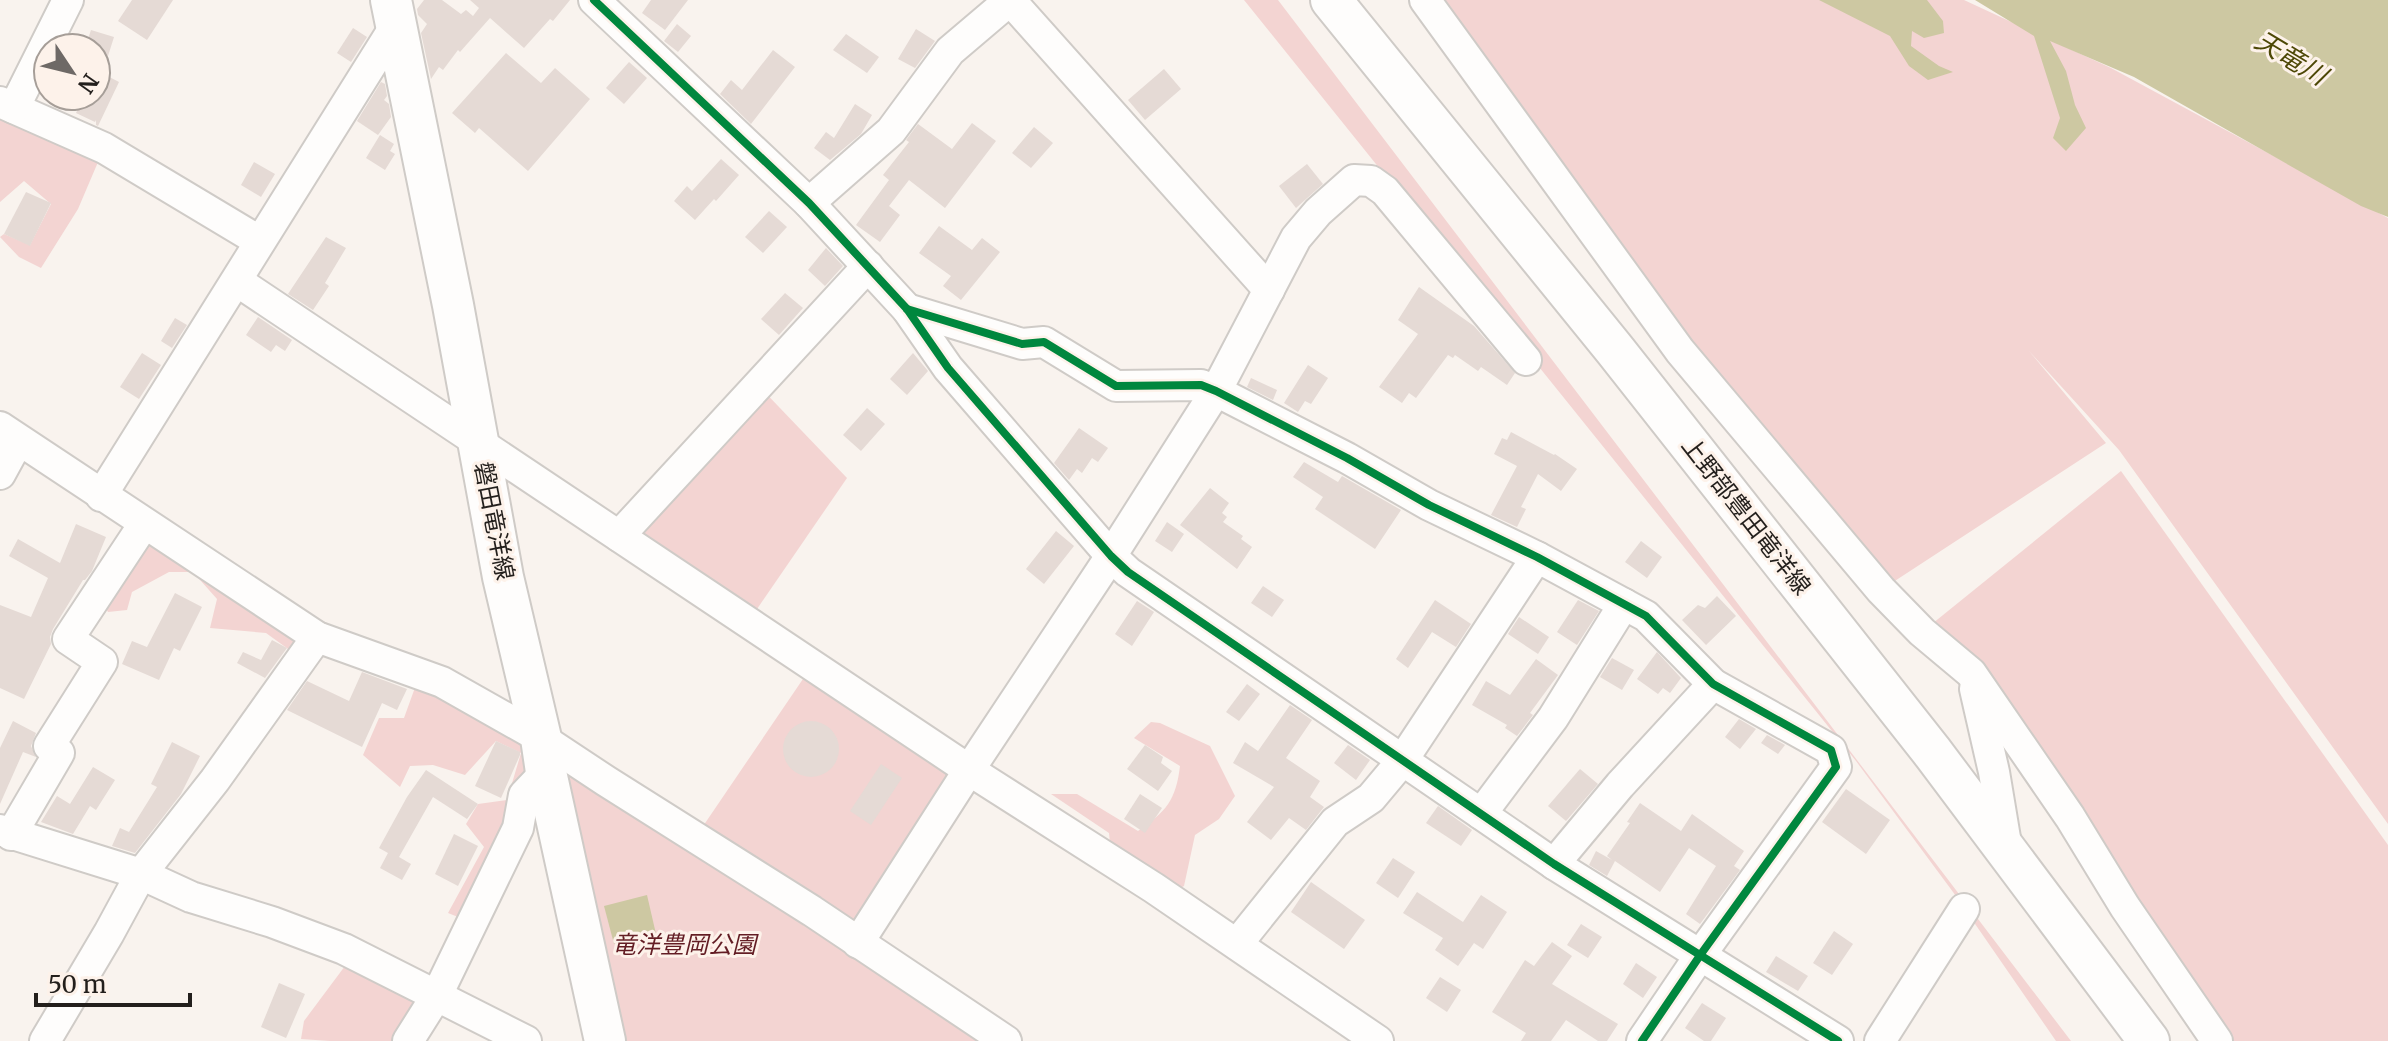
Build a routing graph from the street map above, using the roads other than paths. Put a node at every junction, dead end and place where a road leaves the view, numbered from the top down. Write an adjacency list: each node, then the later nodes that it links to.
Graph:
1 (68, 0): 7 (street)
2 (1010, 0): 8 (street); 12 (street)
3 (1331, 0): 33 (main road, 上野部豊田竜洋線)
4 (1425, 0): 26 (street)
5 (613, 7): 8 (street)
6 (393, 12): 9 (street); 17 (main road, 磐田竜洋線)
7 (7, 105): 9 (street)
8 (809, 203): 10 (street)
9 (259, 241): 11 (street)
10 (868, 266): 13 (street); 21 (street)
11 (237, 281): 17 (street); 19 (street)
12 (1269, 290): 14 (street); 15 (street)
13 (907, 309): 15 (street); 22 (street)
14 (1526, 360)
15 (1216, 391): 22 (street); 23 (street)
16 (9, 434): 18 (street); 19 (street)
17 (479, 442): 21 (street); 28 (main road, 磐田竜洋線)
18 (0, 474)
19 (101, 496): 20 (street)
20 (144, 524): 25 (street); 32 (street)
21 (619, 536): 30 (street)
22 (1111, 556): 29 (street); 30 (street)
23 (1537, 557): 24 (street); 29 (street)
24 (1624, 604): 27 (street); 31 (street)
25 (317, 637): 28 (street); 35 (street)
26 (1971, 673): 33 (street); 51 (street)
27 (1713, 684): 34 (street); 39 (street)
28 (544, 755): 37 (street); 40 (street); 44 (main road, 磐田竜洋線)
29 (1402, 761): 31 (street); 38 (street)
30 (969, 770): 37 (street); 38 (street)
31 (1481, 814): 34 (street)
32 (6, 833): 35 (street)
33 (2007, 852): 50 (main road, 上野部豊田竜洋線)
34 (1554, 864): 39 (street)
35 (141, 874): 40 (street); 41 (street)
36 (1964, 909): 49 (street)
37 (858, 943): 45 (street)
38 (1237, 944): 46 (street)
39 (1701, 954): 47 (street); 48 (street)
40 (437, 995): 42 (street); 43 (street)
41 (45, 1041)
42 (408, 1041)
43 (526, 1041)
44 (605, 1041)
45 (1006, 1041)
46 (1378, 1041)
47 (1642, 1041)
48 (1838, 1041)
49 (1880, 1041)
50 (2149, 1041)
51 (2217, 1041)

